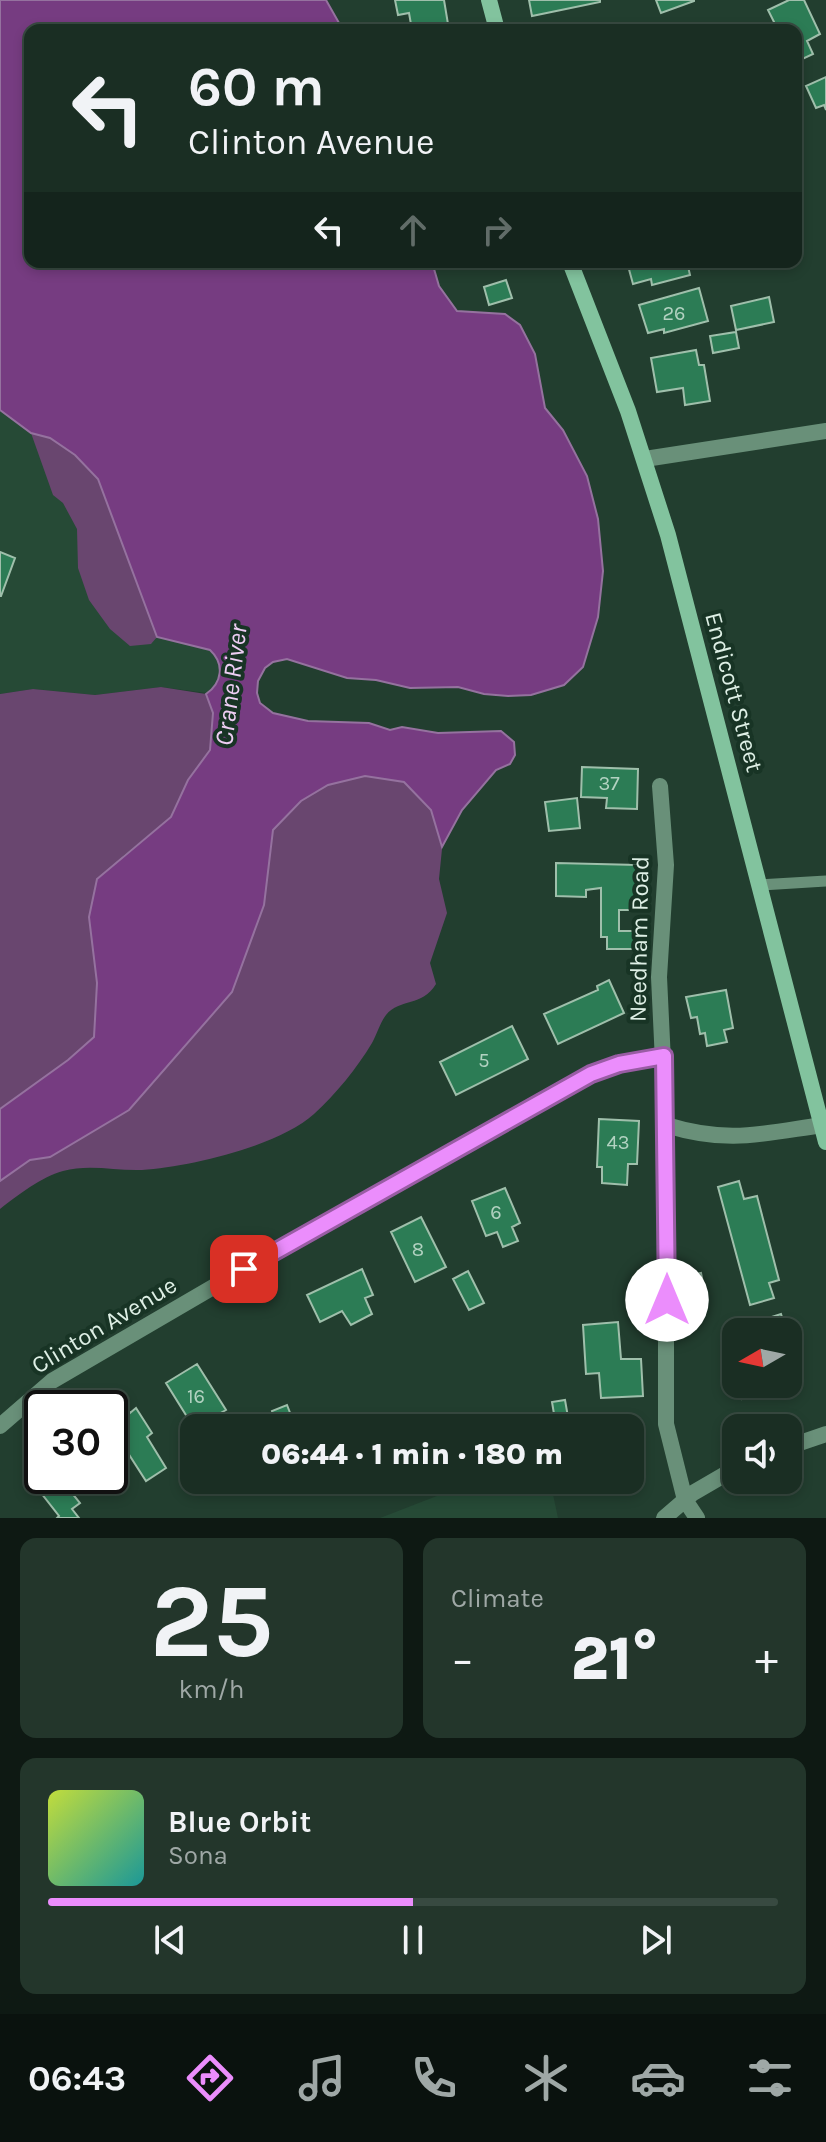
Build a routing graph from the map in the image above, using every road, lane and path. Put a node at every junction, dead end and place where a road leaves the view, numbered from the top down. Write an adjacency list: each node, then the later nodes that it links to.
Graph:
1 (489, 0): 2 (main road)
2 (495, 24)
3 (572, 268): 5 (main road, Endicott Street)
4 (826, 431): 5 (street)
5 (645, 459): 8 (main road, Endicott Street)
6 (660, 786): 9 (street, Needham Road)
7 (826, 881): 8 (lane)
8 (760, 885): 11 (main road, Endicott Street)
9 (664, 1056): 10 (street, Needham Road); 12 (street, Clinton Avenue)
10 (666, 1125): 11 (street); 16 (street, Needham Road)
11 (824, 1133)
12 (0, 1426)
13 (826, 1434): 14 (street)
14 (802, 1442)
15 (722, 1477): 16 (street)
16 (685, 1500): 17 (street); 18 (street, Needham Road)
17 (664, 1518)
18 (697, 1518)

